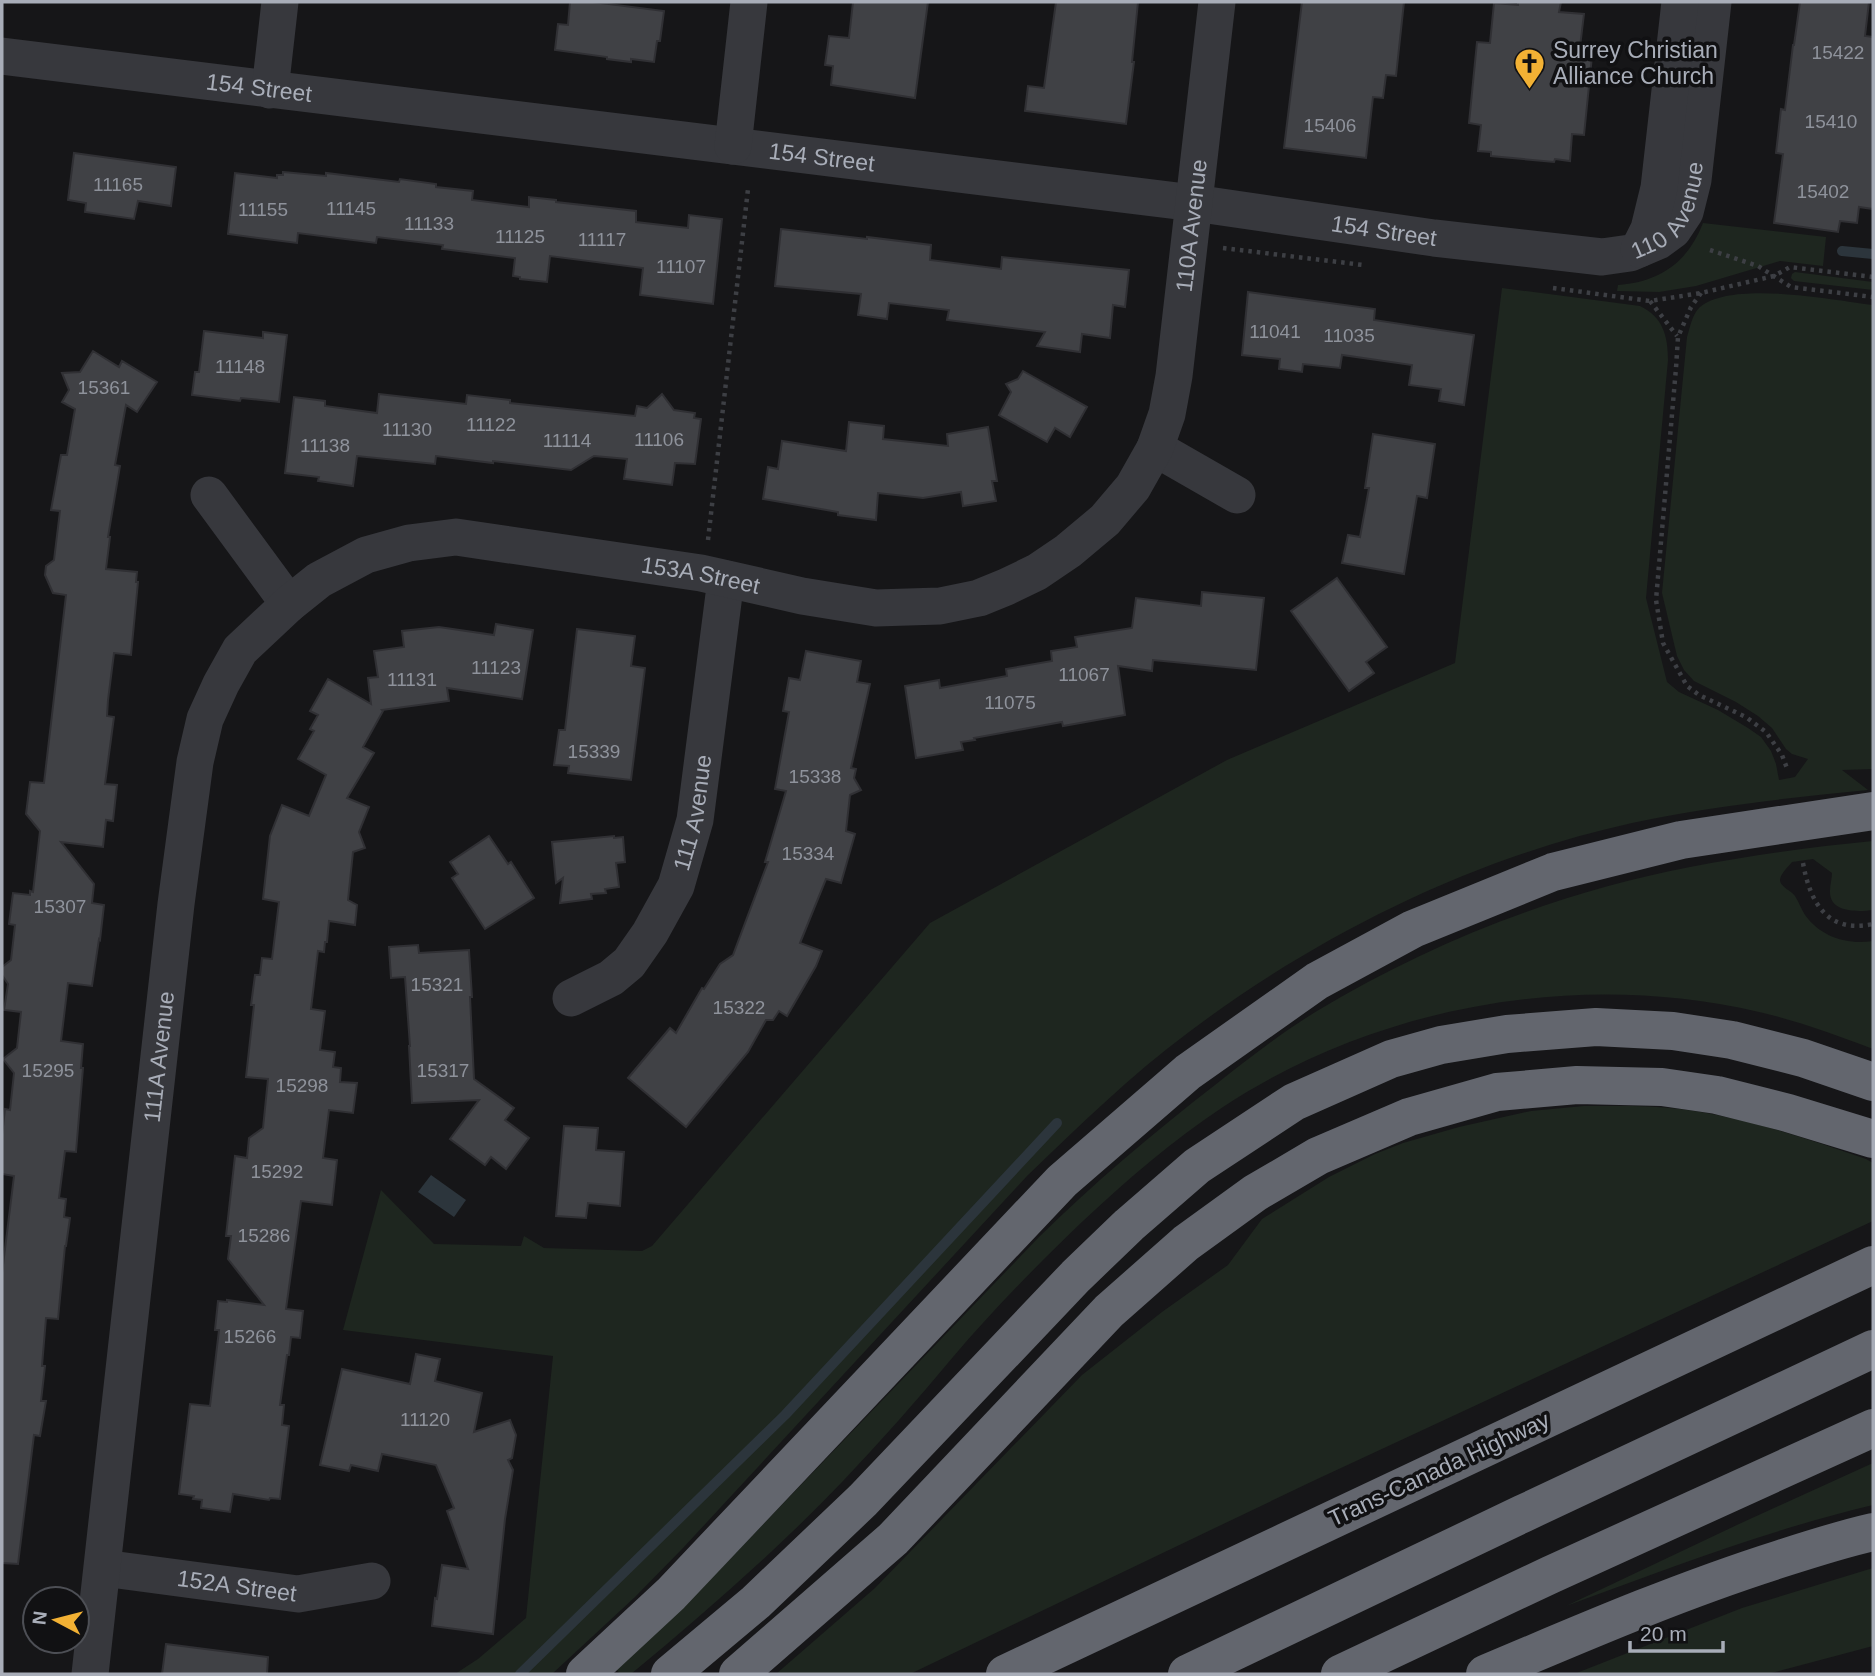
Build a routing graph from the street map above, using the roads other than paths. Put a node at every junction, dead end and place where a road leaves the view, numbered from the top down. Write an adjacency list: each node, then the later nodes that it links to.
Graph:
1 (280, 2): 7 (street)
2 (749, 2): 8 (street)
3 (1217, 2): 9 (street, 110A Avenue)
4 (1680, 2): 10 (street, 110 Avenue)
5 (1713, 2): 10 (street, 110 Avenue)
6 (2, 56): 7 (street, 154 Street)
7 (270, 90): 8 (street, 154 Street)
8 (733, 146): 9 (street, 154 Street)
9 (1194, 203): 10 (street, 154 Street); 11 (street, 110A Avenue)
10 (1639, 249)
11 (1154, 448): 13 (street); 14 (street, 110A Avenue)
12 (209, 495): 16 (street)
13 (1237, 495)
14 (1105, 520): 15 (street, 153A Street)
15 (726, 579): 16 (street, 153A Street); 18 (street, 111 Avenue)
16 (289, 604): 25 (street, 111A Avenue)
17 (1873, 811): 28 (highway)
18 (571, 998)
19 (1873, 1082): 29 (highway)
20 (1873, 1139): 30 (highway)
21 (1873, 1265): 31 (highway, Trans-Canada Highway)
22 (1873, 1349): 32 (highway)
23 (1873, 1429): 33 (highway)
24 (1873, 1532): 34 (highway)
25 (103, 1568): 26 (street, 152A Street); 27 (street, 111A Avenue)
26 (372, 1581)
27 (90, 1674)
28 (585, 1674)
29 (670, 1674)
30 (738, 1674)
31 (1005, 1674)
32 (1187, 1674)
33 (1340, 1674)
34 (1485, 1674)

